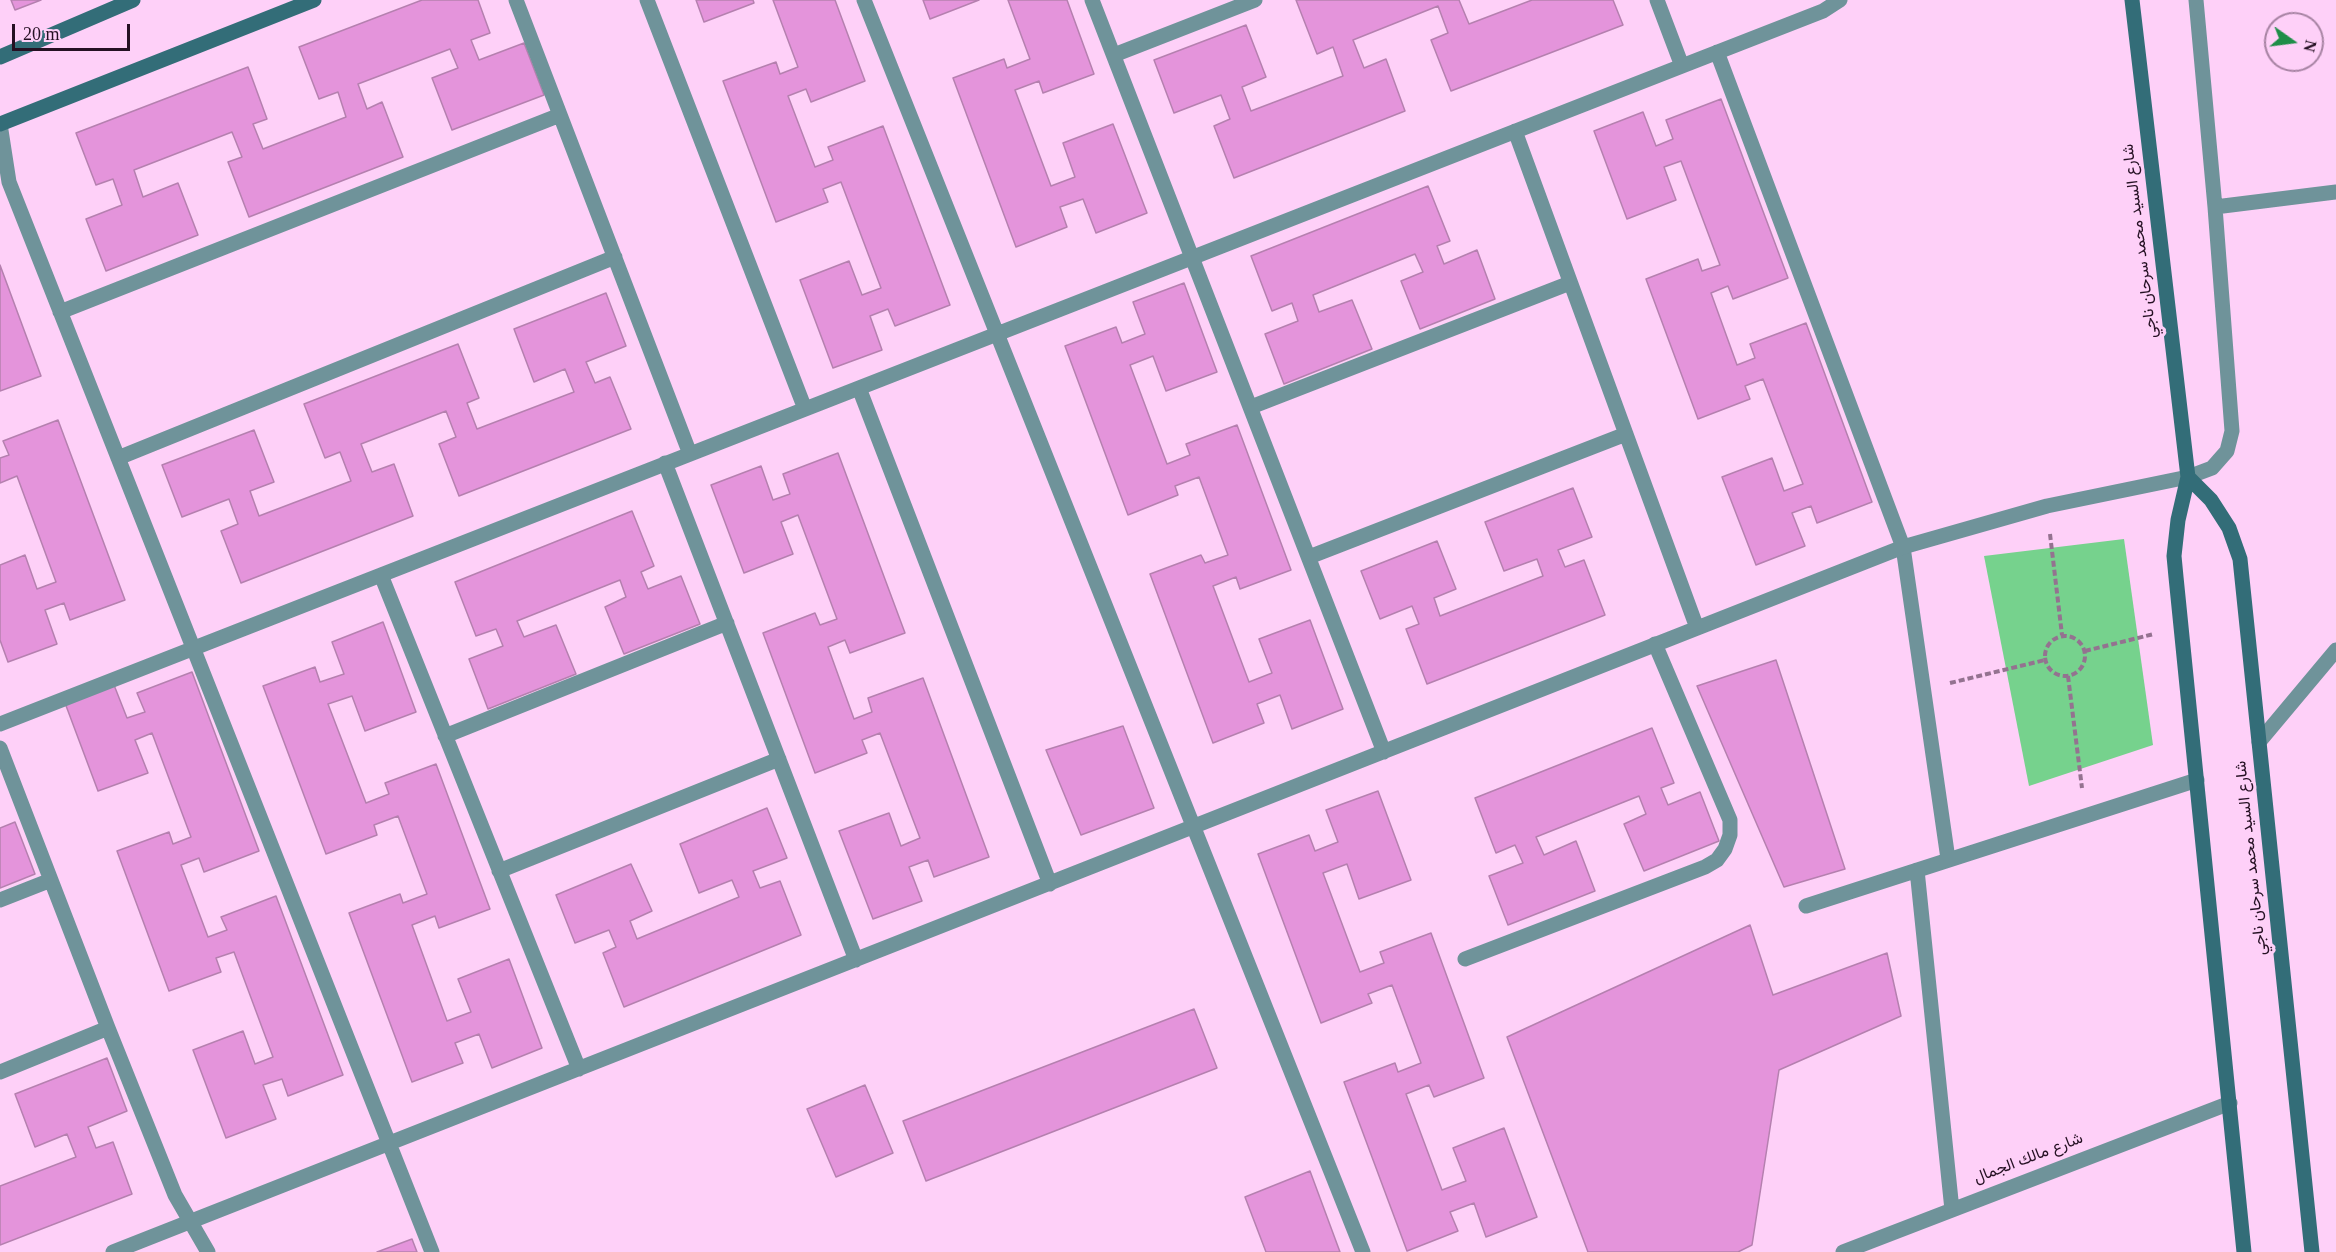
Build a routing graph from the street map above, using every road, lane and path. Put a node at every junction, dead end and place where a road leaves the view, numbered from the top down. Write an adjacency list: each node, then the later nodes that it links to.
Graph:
1 (133, 0): 14 (street)
2 (314, 0): 17 (street)
3 (516, 0): 16 (street)
4 (647, 0): 29 (street)
5 (864, 0): 26 (street)
6 (1092, 0): 13 (street)
7 (1255, 0): 13 (street)
8 (1657, 0): 15 (street)
9 (1840, 0): 12 (street)
10 (2132, 0): 34 (street, شارع السيد محمد سرحان ناجي)
11 (2196, 0): 21 (street)
12 (1717, 52): 15 (street); 36 (street)
13 (1114, 55): 23 (street)
14 (0, 57)
15 (1682, 66): 18 (street)
16 (560, 116): 22 (street); 25 (street)
17 (0, 124): 19 (street)
18 (1515, 131): 23 (street); 24 (street)
19 (5, 178): 25 (street)
20 (2336, 192): 21 (street)
21 (2215, 207): 34 (street)
22 (615, 257): 31 (street); 32 (street)
23 (1192, 257): 26 (street); 28 (street)
24 (1570, 283): 28 (street); 30 (street)
25 (60, 312): 32 (street)
26 (997, 334): 27 (street); 58 (street)
27 (859, 388): 29 (street); 63 (street)
28 (1251, 407): 37 (street)
29 (805, 409): 31 (street)
30 (1626, 434): 37 (street); 40 (street)
31 (690, 454): 33 (street)
32 (118, 458): 44 (street)
33 (665, 463): 38 (street); 39 (street)
34 (2188, 477): 35 (street); 41 (street, شارع السيد محمد سرحان ناجي); 52 (street, شارع السيد محمد سرحان ناجي)
35 (2047, 506): 36 (street); 42 (path)
36 (1903, 547): 40 (street); 49 (street)
37 (1309, 557): 54 (street)
38 (381, 575): 44 (street); 51 (street)
39 (727, 623): 51 (street); 55 (street)
40 (1697, 628): 43 (street)
41 (2181, 628): 46 (path); 56 (street, شارع السيد محمد سرحان ناجي)
42 (2062, 635): 46 (path); 47 (path)
43 (1655, 645): 54 (street); 66 (street)
44 (193, 648): 50 (street); 72 (street)
45 (2336, 650): 52 (street)
46 (2085, 651): 48 (path)
47 (2045, 660): 48 (path); 49 (path)
48 (2068, 676): 57 (path)
49 (1924, 689): 59 (street)
50 (0, 724)
51 (445, 736): 61 (street)
52 (2259, 742): 81 (street, شارع السيد محمد سرحان ناجي)
53 (0, 748): 62 (street)
54 (1384, 752): 58 (street)
55 (779, 759): 61 (street); 67 (street)
56 (2197, 780): 59 (street); 71 (street, شارع السيد محمد سرحان ناجي)
57 (2082, 788)
58 (1194, 826): 63 (street); 78 (street)
59 (1948, 859): 60 (street)
60 (1917, 870): 65 (street); 73 (street)
61 (500, 871): 69 (street)
62 (51, 880): 64 (street); 68 (street)
63 (1050, 884): 67 (street)
64 (0, 900)
65 (1806, 906)
66 (1465, 959)
67 (856, 960): 69 (street)
68 (108, 1028): 70 (street); 74 (street)
69 (579, 1069): 72 (street)
70 (0, 1072)
71 (2229, 1103): 73 (street, شارع مالك الجمال); 80 (street, شارع السيد محمد سرحان ناجي)
72 (389, 1144): 74 (street); 77 (street)
73 (1952, 1210): 79 (street, شارع مالك الجمال)
74 (189, 1222): 75 (street); 76 (street)
75 (113, 1252)
76 (208, 1252)
77 (432, 1252)
78 (1363, 1252)
79 (1843, 1252)
80 (2244, 1252)
81 (2312, 1252)

